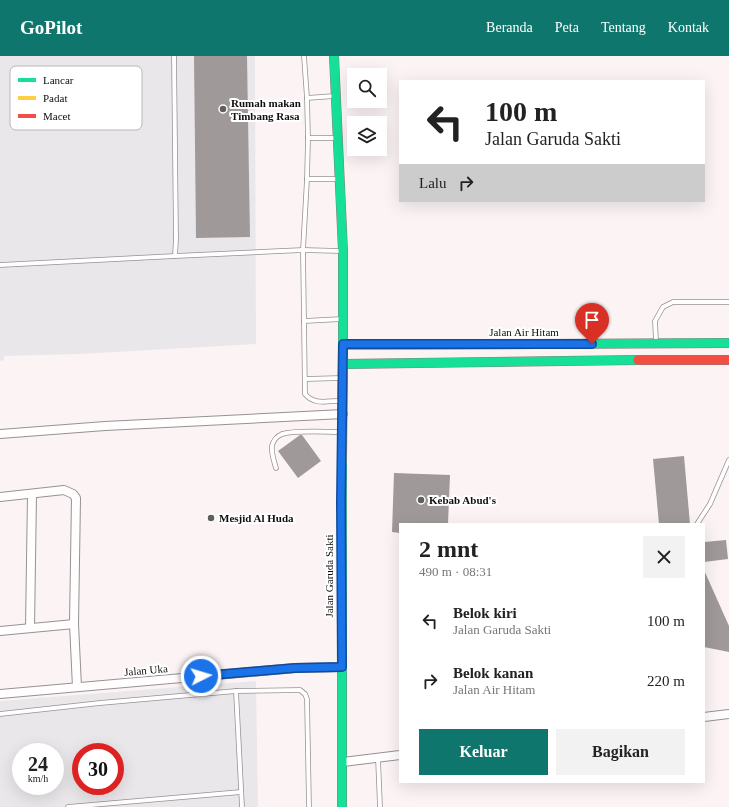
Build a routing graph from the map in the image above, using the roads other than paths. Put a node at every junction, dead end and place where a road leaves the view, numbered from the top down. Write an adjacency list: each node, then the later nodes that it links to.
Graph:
1 (174, 56): 12 (lane)
2 (304, 56): 5 (lane)
3 (334, 56): 4 (main road, Jalan Garuda Sakti)
4 (336, 96): 5 (lane); 7 (main road, Jalan Garuda Sakti)
5 (307, 98): 6 (lane)
6 (308, 138): 7 (lane); 9 (lane)
7 (338, 138): 8 (main road, Jalan Garuda Sakti)
8 (340, 178): 9 (lane); 11 (main road, Jalan Garuda Sakti)
9 (307, 179): 10 (lane)
10 (303, 250): 11 (lane); 12 (lane); 16 (lane)
11 (342, 251): 15 (main road, Jalan Garuda Sakti)
12 (175, 256): 13 (lane)
13 (0, 265)
14 (729, 302): 19 (lane)
15 (343, 319): 16 (lane); 18 (main road, Jalan Garuda Sakti)
16 (304, 321): 23 (lane)
17 (729, 343): 19 (main road, Jalan Air Hitam)
18 (343, 344): 19 (main road, Jalan Air Hitam); 21 (main road, Jalan Garuda Sakti)
19 (656, 344)
20 (729, 360): 21 (main road)
21 (343, 364): 22 (main road, Jalan Garuda Sakti)
22 (343, 378): 23 (lane); 24 (main road, Jalan Garuda Sakti)
23 (305, 379): 24 (lane)
24 (343, 401): 25 (main road, Jalan Garuda Sakti)
25 (343, 414): 26 (main road, Jalan Garuda Sakti); 27 (street)
26 (342, 432): 29 (lane); 36 (main road, Jalan Garuda Sakti)
27 (0, 434)
28 (729, 460): 32 (lane)
29 (276, 468)
30 (32, 494): 31 (street); 33 (street); 34 (street)
31 (0, 497)
32 (698, 523)
33 (74, 624): 34 (street); 37 (street)
34 (30, 628): 35 (street)
35 (0, 631)
36 (342, 667): 37 (street, Jalan Uka); 45 (main road, Jalan Garuda Sakti)
37 (77, 687): 39 (street, Jalan Uka)
38 (236, 691): 40 (lane); 46 (lane); 49 (lane)
39 (0, 694)
40 (0, 714)
41 (729, 714): 42 (street)
42 (705, 717)
43 (399, 755): 44 (street)
44 (378, 758): 45 (street); 51 (lane)
45 (343, 762): 50 (main road, Jalan Garuda Sakti)
46 (241, 792): 47 (lane); 48 (lane)
47 (68, 807)
48 (242, 807)
49 (309, 807)
50 (342, 807)
51 (380, 807)

